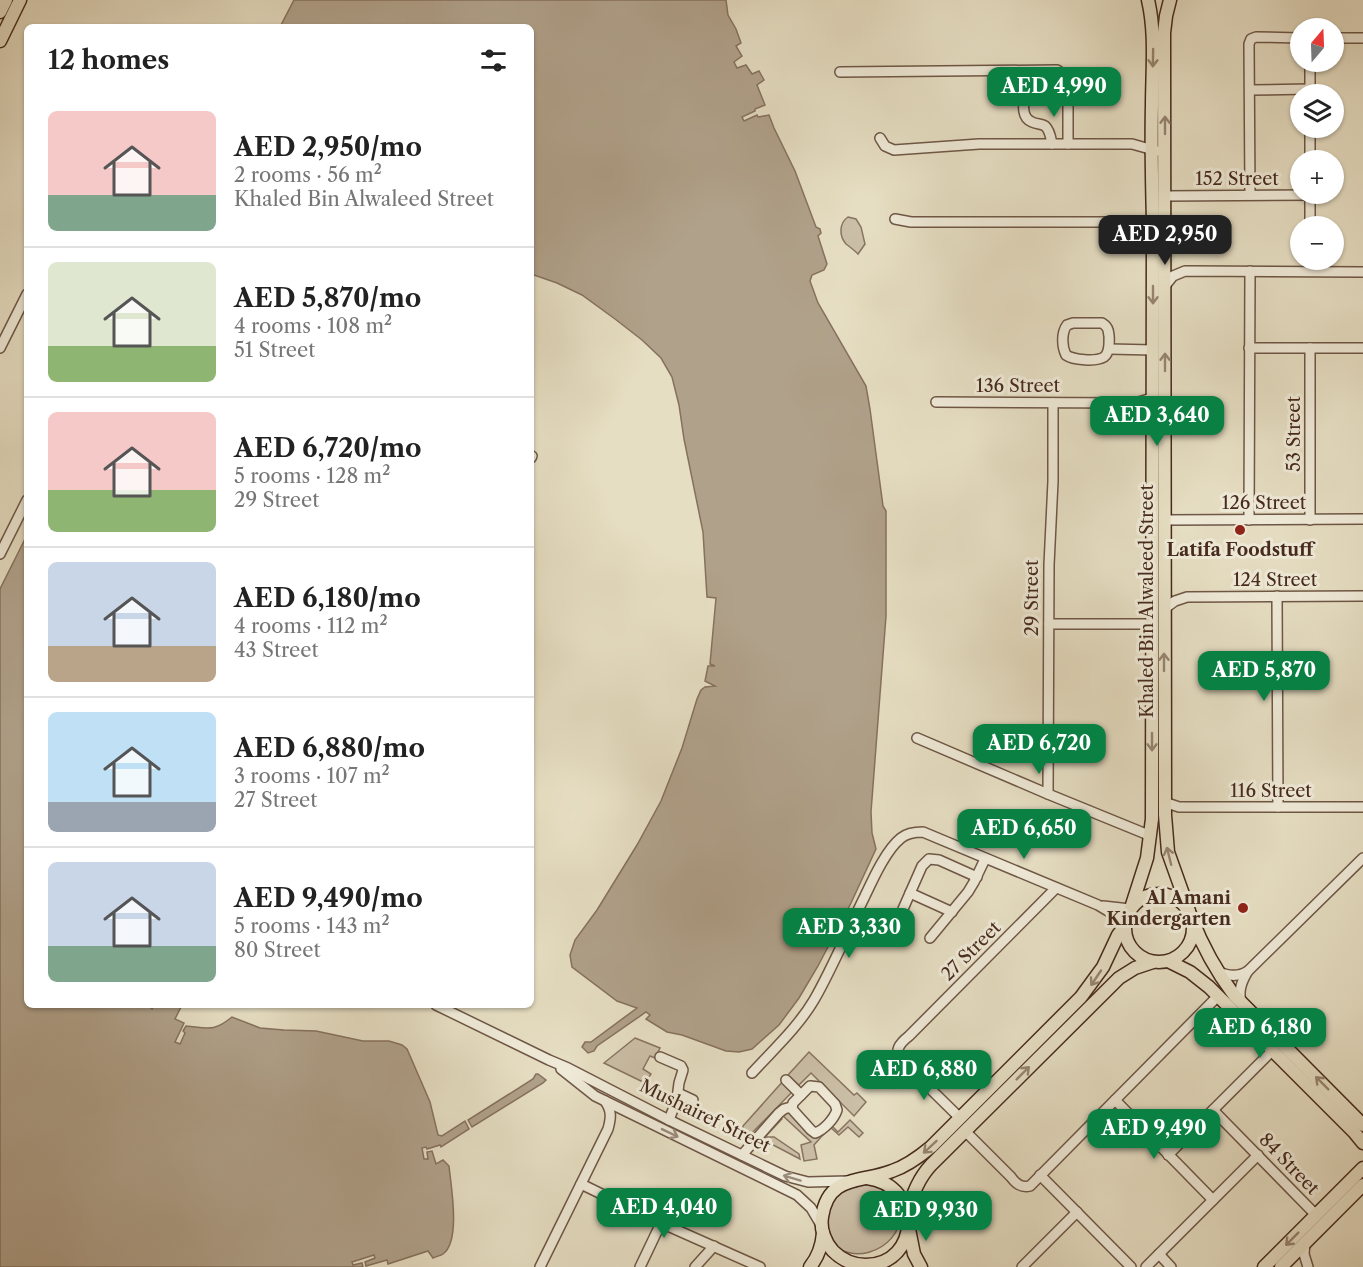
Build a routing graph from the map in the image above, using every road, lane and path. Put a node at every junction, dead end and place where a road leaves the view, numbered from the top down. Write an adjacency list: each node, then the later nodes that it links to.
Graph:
1 (6, 0): 5 (main road)
2 (20, 0): 9 (main road)
3 (1148, 0): 17 (main road, Khaled Bin Alwaleed Street, one-way to 17)
4 (1170, 0): 18 (main road, Khaled Bin Alwaleed Street, one-way to 4)
5 (0, 12)
6 (1290, 38): 11 (street)
7 (1344, 38): 8 (street)
8 (1363, 38)
9 (0, 41)
10 (840, 72): 16 (street)
11 (1250, 90): 12 (street); 20 (street)
12 (1290, 91)
13 (1025, 92): 15 (street)
14 (880, 138): 15 (street)
15 (1052, 144): 16 (street)
16 (1068, 144): 17 (street)
17 (1152, 150): 18 (street); 22 (main road, Khaled Bin Alwaleed Street)
18 (1165, 152): 21 (main road, Khaled Bin Alwaleed Street)
19 (1290, 194): 20 (street, 152 Street)
20 (1250, 195): 21 (street, 152 Street)
21 (1165, 196): 24 (main road, Khaled Bin Alwaleed Street)
22 (1153, 222): 23 (street); 36 (main road, Khaled Bin Alwaleed Street, one-way to 36)
23 (897, 223)
24 (1165, 258): 25 (street); 29 (main road, Khaled Bin Alwaleed Street)
25 (1185, 271): 26 (street); 29 (street)
26 (1250, 271): 27 (street); 32 (street)
27 (1310, 272): 28 (street)
28 (1363, 272)
29 (1165, 286): 40 (main road, Khaled Bin Alwaleed Street, one-way to 29)
30 (24, 300): 31 (street)
31 (0, 348)
32 (1249, 348): 33 (street); 45 (street)
33 (1310, 348): 34 (street); 46 (street, 53 Street)
34 (1363, 348)
35 (1108, 349): 35 (street); 36 (street)
36 (1153, 350): 39 (main road, Khaled Bin Alwaleed Street)
37 (936, 402): 38 (street, 136 Street)
38 (1053, 403): 39 (street, 136 Street); 53 (street, 29 Street)
39 (1152, 404): 40 (main road, Khaled Bin Alwaleed Street)
40 (1158, 429): 41 (main road, Khaled Bin Alwaleed Street)
41 (1159, 446): 44 (main road, Khaled Bin Alwaleed Street); 54 (main road, Khaled Bin Alwaleed Street)
42 (24, 506): 47 (street)
43 (1363, 519): 46 (street, 126 Street)
44 (1164, 520): 45 (street, 126 Street); 48 (main road, Khaled Bin Alwaleed Street)
45 (1249, 520): 46 (street, 126 Street)
46 (1310, 520)
47 (0, 554)
48 (1164, 583): 51 (street); 52 (main road, Khaled Bin Alwaleed Street)
49 (1277, 596): 50 (street, 124 Street); 51 (street, 124 Street); 59 (street)
50 (1363, 596)
51 (1187, 597): 52 (street, 124 Street)
52 (1164, 609): 57 (main road, Khaled Bin Alwaleed Street, one-way to 52)
53 (1048, 624): 54 (street); 56 (street, 29 Street)
54 (1152, 624): 62 (main road, Khaled Bin Alwaleed Street, one-way to 62)
55 (917, 738): 56 (street)
56 (1048, 794): 62 (street)
57 (1164, 802): 58 (street, 116 Street); 61 (main road, Khaled Bin Alwaleed Street)
58 (1179, 807): 59 (street, 116 Street); 61 (street, 116 Street)
59 (1278, 807): 60 (street, 116 Street)
60 (1363, 807)
61 (1165, 815): 74 (main road, Khaled Bin Alwaleed Street, one-way to 61)
62 (1151, 836): 71 (main road, Khaled Bin Alwaleed Street)
63 (956, 847): 65 (street); 66 (street); 87 (street)
64 (1363, 858): 80 (street)
65 (986, 859): 67 (street); 68 (street)
66 (948, 864): 67 (street); 69 (street)
67 (977, 877): 73 (street)
68 (1056, 888): 70 (street); 99 (street, 27 Street)
69 (910, 893): 72 (street); 73 (street)
70 (1098, 905): 71 (street); 75 (street)
71 (1130, 908): 74 (main road); 75 (main road)
72 (903, 909)
73 (952, 912): 76 (street)
74 (1190, 914): 77 (main road); 79 (main road, Khaled Bin Alwaleed Street)
75 (1124, 926): 78 (main road); 99 (main road, one-way to 99)
76 (930, 938)
77 (1168, 961): 78 (main road); 81 (main road)
78 (1153, 962): 103 (main road, one-way to 78)
79 (1217, 971): 80 (street); 82 (main road, Khaled Bin Alwaleed Street)
80 (1248, 971): 82 (street)
81 (1218, 996): 84 (main road); 92 (street)
82 (1241, 1002): 101 (main road, Khaled Bin Alwaleed Street, one-way to 82)
83 (442, 1008): 86 (street, Mushairef Street)
84 (1272, 1051): 97 (street); 101 (main road)
85 (660, 1057): 89 (street)
86 (549, 1060): 93 (street, Mushairef Street); 94 (street, Mushairef Street)
87 (752, 1073)
88 (786, 1080): 90 (street)
89 (678, 1093): 91 (street); 100 (street)
90 (801, 1095): 96 (street); 96 (street)
91 (693, 1100)
92 (1114, 1100): 106 (street); 109 (street)
93 (605, 1101): 95 (street, Mushairef Street); 102 (street)
94 (632, 1101): 95 (street); 100 (street, Mushairef Street)
95 (617, 1107): 98 (street, Mushairef Street); 102 (street)
96 (791, 1107): 105 (street)
97 (1213, 1110): 106 (street); 107 (street, 84 Street)
98 (631, 1114): 102 (street); 119 (street, Mushairef Street, one-way to 119)
99 (960, 1118): 110 (main road, one-way to 110)
100 (669, 1120): 105 (street, Mushairef Street)
101 (1356, 1123): 104 (main road)
102 (608, 1129): 112 (street)
103 (965, 1131): 109 (street); 117 (main road)
104 (1363, 1143)
105 (742, 1155): 111 (street, Mushairef Street, one-way to 105)
106 (1168, 1155): 114 (street)
107 (1258, 1155): 114 (street); 116 (street, 84 Street)
108 (1363, 1168): 116 (main road)
109 (1038, 1177): 115 (street)
110 (867, 1178): 111 (main road); 117 (main road)
111 (850, 1180): 119 (main road)
112 (581, 1184): 118 (street); 125 (street)
113 (1363, 1185): 120 (main road)
114 (1213, 1200): 122 (street)
115 (1077, 1212): 133 (street); 134 (street)
116 (1316, 1215): 137 (main road, one-way to 137)
117 (908, 1220): 124 (main road); 132 (main road)
118 (661, 1223): 121 (street); 126 (street)
119 (822, 1229): 123 (main road); 129 (main road)
120 (1305, 1243): 138 (main road); 139 (street)
121 (714, 1246): 127 (street); 128 (street)
122 (1159, 1254): 135 (street); 136 (street)
123 (859, 1264): 124 (main road); 130 (main road)
124 (875, 1264): 131 (main road)
125 (540, 1267)
126 (640, 1267)
127 (695, 1267)
128 (760, 1267)
129 (810, 1267)
130 (842, 1267)
131 (889, 1267)
132 (921, 1267)
133 (1022, 1267)
134 (1131, 1267)
135 (1146, 1267)
136 (1171, 1267)
137 (1264, 1267)
138 (1281, 1267)
139 (1308, 1267)

